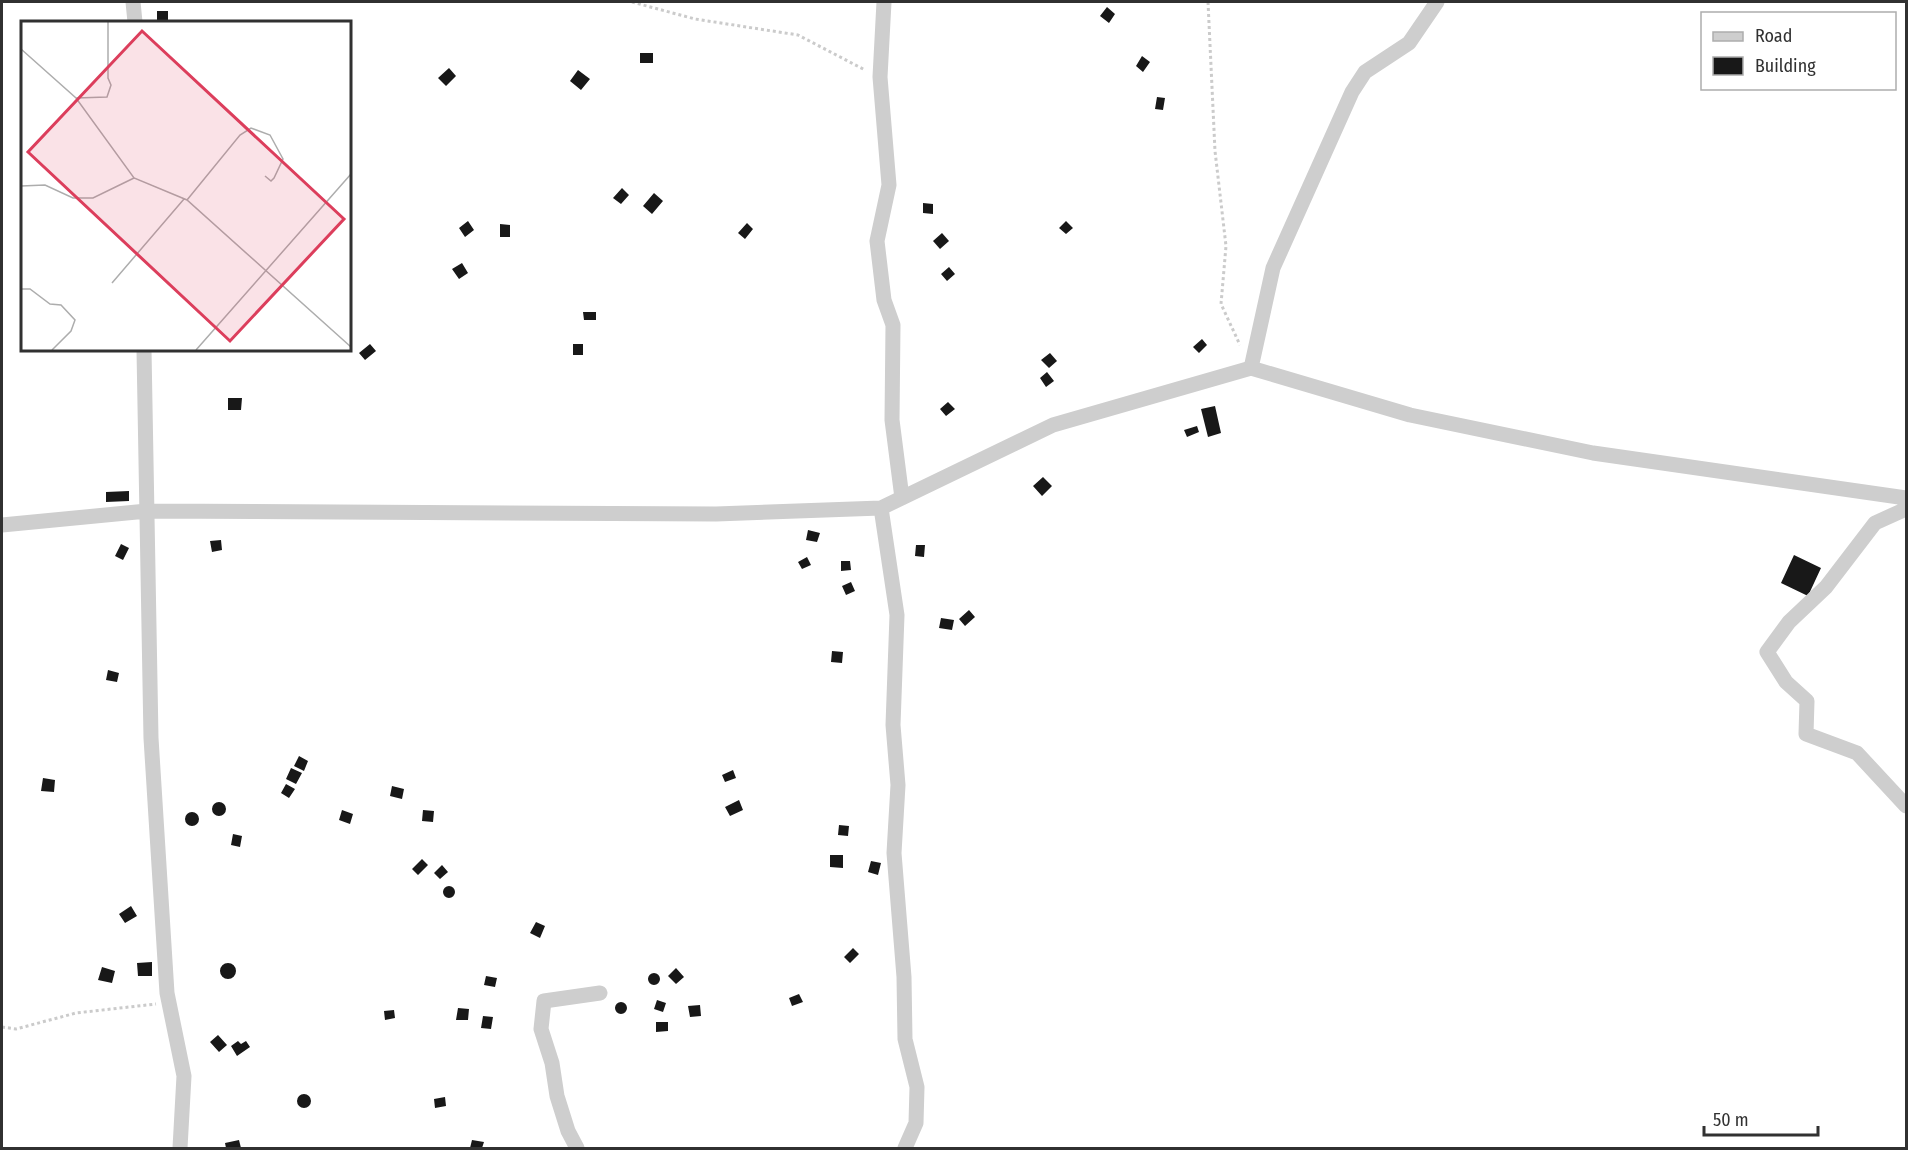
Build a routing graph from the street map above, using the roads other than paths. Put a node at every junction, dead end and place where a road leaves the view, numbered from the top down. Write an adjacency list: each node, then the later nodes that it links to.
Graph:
1 (133, 2): 4 (street)
2 (884, 2): 7 (street)
3 (1437, 2): 6 (street)
4 (135, 21)
5 (144, 351): 11 (street)
6 (1251, 368): 7 (street); 8 (street)
7 (902, 498): 9 (street)
8 (1906, 498)
9 (881, 508): 11 (street); 17 (street)
10 (1906, 509): 13 (street)
11 (147, 511): 12 (street); 15 (street)
12 (2, 525)
13 (1906, 806)
14 (600, 993): 16 (street)
15 (180, 1149)
16 (577, 1149)
17 (905, 1149)

